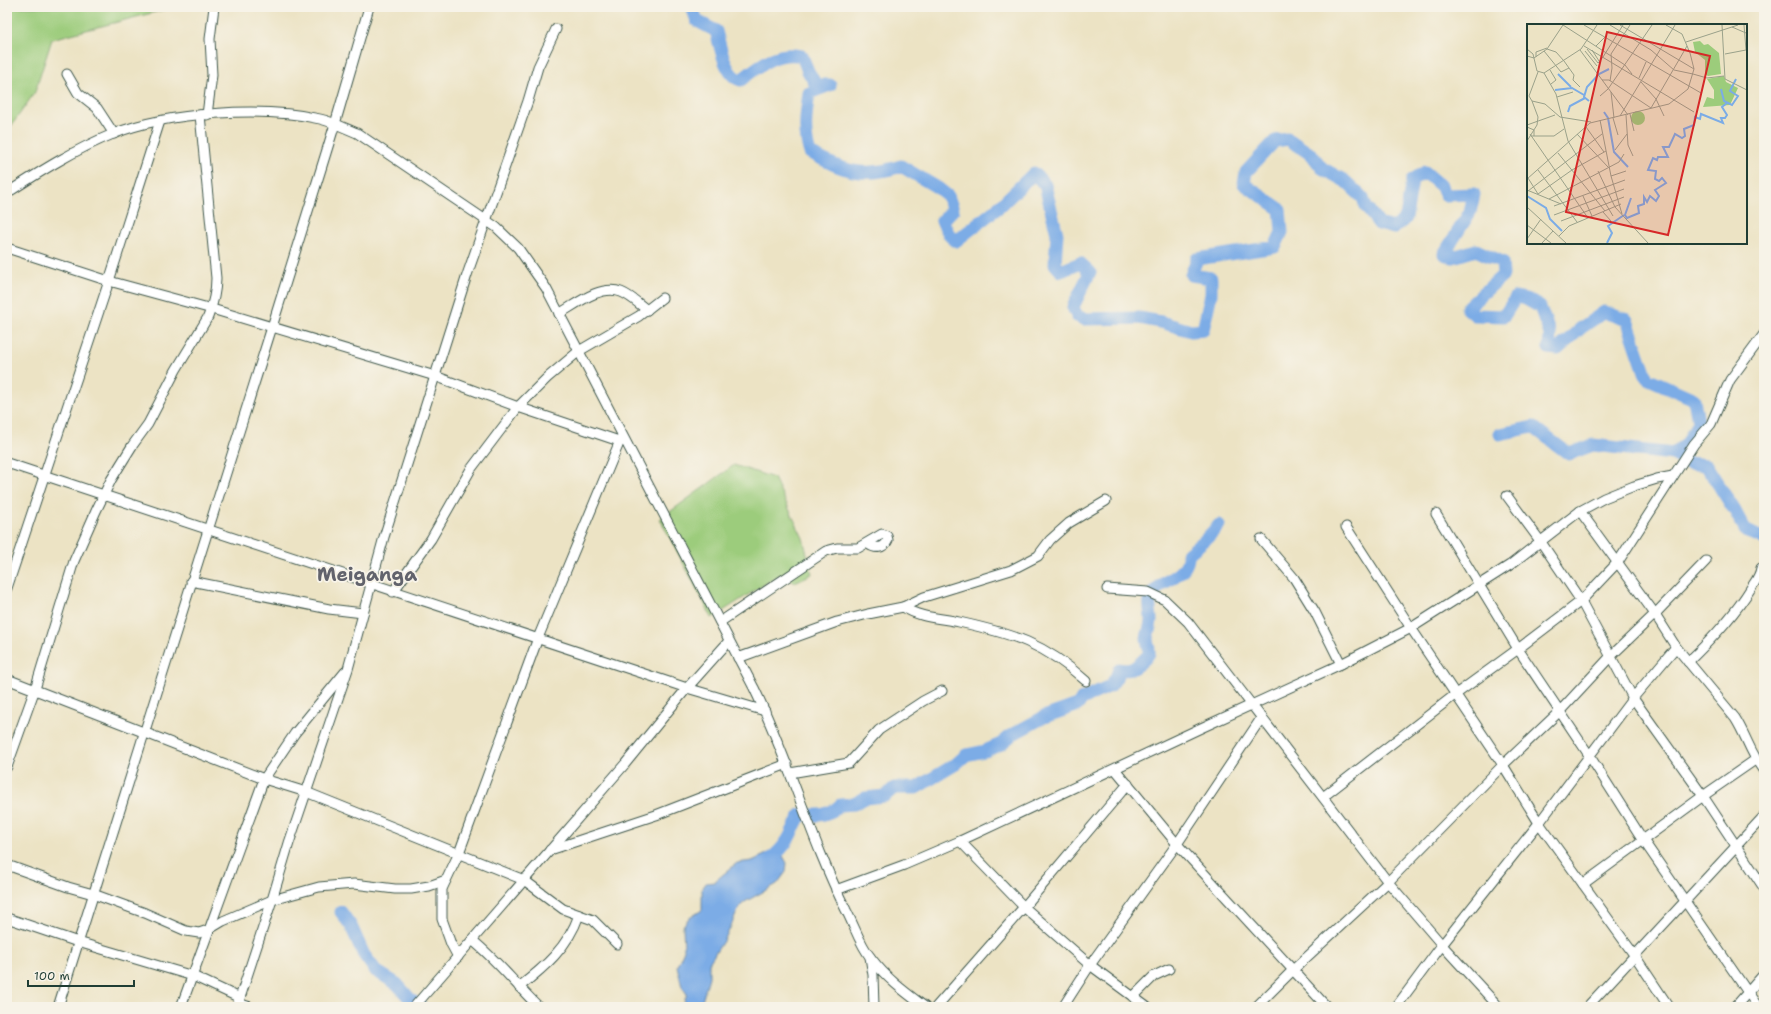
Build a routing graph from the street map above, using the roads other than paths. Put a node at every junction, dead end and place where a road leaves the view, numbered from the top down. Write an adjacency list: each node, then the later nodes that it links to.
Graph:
1 (214, 7): 5 (street)
2 (369, 7): 7 (street)
3 (556, 29): 10 (street)
4 (67, 74): 8 (street)
5 (204, 115): 6 (street); 7 (street); 14 (street)
6 (160, 121): 8 (street); 12 (street)
7 (335, 124): 10 (street); 17 (street)
8 (114, 134): 9 (street)
9 (7, 193)
10 (486, 220): 16 (street); 20 (street)
11 (7, 248): 12 (street)
12 (109, 281): 14 (street); 24 (street)
13 (662, 298): 15 (street)
14 (212, 309): 17 (street); 26 (street)
15 (647, 310): 16 (street); 19 (street)
16 (559, 314): 19 (street)
17 (272, 327): 20 (street); 32 (street)
18 (1764, 334): 25 (street)
19 (579, 351): 21 (street); 22 (street)
20 (435, 376): 21 (street); 40 (street)
21 (518, 407): 22 (street); 44 (street)
22 (621, 438): 49 (street); 51 (street)
23 (7, 464): 24 (street)
24 (44, 475): 26 (street); 42 (street)
25 (1674, 475): 29 (street); 37 (street)
26 (103, 495): 32 (street); 63 (street)
27 (1507, 496): 34 (street)
28 (1106, 501): 46 (street)
29 (1580, 511): 34 (street); 37 (street)
30 (1436, 514): 41 (street)
31 (1346, 527): 50 (street)
32 (207, 530): 39 (street); 40 (street)
33 (1262, 539): 58 (street)
34 (1541, 542): 41 (street); 45 (street)
35 (868, 544): 49 (street)
36 (1706, 561): 48 (street)
37 (1618, 562): 45 (street); 48 (street)
38 (1761, 568): 57 (street)
39 (191, 581): 47 (street); 71 (street)
40 (371, 585): 44 (street); 47 (street)
41 (1478, 585): 50 (street); 54 (street)
42 (7, 588)
43 (1107, 589): 67 (street)
44 (393, 592): 51 (street)
45 (1581, 601): 54 (street); 55 (street)
46 (904, 607): 56 (street); 61 (street)
47 (363, 613): 59 (street)
48 (1655, 614): 53 (street); 55 (street)
49 (720, 622): 52 (street)
50 (1411, 628): 58 (street); 65 (street)
51 (538, 638): 62 (street); 91 (street)
52 (730, 641): 56 (street); 62 (street)
53 (1676, 647): 57 (street); 66 (street)
54 (1518, 649): 65 (street); 69 (street)
55 (1610, 657): 66 (street); 69 (street)
56 (738, 658): 68 (street)
57 (1688, 662): 73 (street)
58 (1341, 664): 67 (street)
59 (348, 669): 79 (street); 81 (street)
60 (7, 679): 63 (street)
61 (1086, 681)
62 (687, 688): 68 (street); 90 (street)
63 (35, 689): 71 (street); 75 (street)
64 (942, 691): 76 (street)
65 (1456, 694): 74 (street); 83 (street)
66 (1633, 698): 72 (street); 82 (street)
67 (1251, 705): 70 (street); 77 (street)
68 (765, 711): 76 (street)
69 (1560, 712): 72 (street); 74 (street)
70 (1262, 717): 83 (street); 88 (street)
71 (144, 734): 79 (street); 99 (street)
72 (1589, 755): 85 (street); 86 (street)
73 (1755, 760): 78 (street); 82 (street)
74 (1503, 765): 85 (street); 95 (street)
75 (7, 767)
76 (788, 768): 90 (street); 98 (street)
77 (1115, 768): 80 (street); 87 (street)
78 (1764, 771)
79 (264, 779): 81 (street); 105 (street)
80 (1128, 784): 88 (street); 102 (street)
81 (306, 792): 91 (street); 100 (street)
82 (1703, 796): 86 (street); 89 (street)
83 (1323, 797): 95 (street)
84 (1764, 816): 89 (street)
85 (1539, 823): 96 (street); 109 (street)
86 (1643, 840): 96 (street); 101 (street)
87 (960, 842): 98 (street); 102 (street)
88 (1177, 844): 113 (street); 115 (street)
89 (1736, 846): 97 (street); 101 (street)
90 (550, 850): 94 (street)
91 (459, 853): 93 (street); 94 (street)
92 (7, 865): 99 (street)
93 (446, 880): 100 (street); 111 (street)
94 (524, 880): 103 (street); 106 (street)
95 (1388, 882): 109 (street); 115 (street)
96 (1583, 884): 110 (street)
97 (1764, 888)
98 (836, 890): 112 (street)
99 (93, 894): 105 (street); 107 (street)
100 (272, 900): 105 (street); 121 (street)
101 (1685, 901): 110 (street); 119 (street)
102 (1024, 907): 113 (street); 129 (street)
103 (579, 915): 108 (street); 118 (street)
104 (7, 918): 107 (street)
105 (208, 930): 117 (street)
106 (472, 940): 111 (street); 118 (street)
107 (78, 942): 117 (street); 123 (street)
108 (617, 944)
109 (1442, 945): 134 (street); 135 (street)
110 (1635, 956): 136 (street); 137 (street)
111 (458, 957): 122 (street)
112 (870, 957): 127 (street); 128 (street)
113 (1090, 965): 120 (street); 130 (street)
114 (1169, 969): 120 (street)
115 (1294, 969): 132 (street); 133 (street)
116 (1764, 974): 119 (street)
117 (193, 976): 121 (street); 124 (street)
118 (519, 988): 126 (street)
119 (1748, 992): 138 (street); 139 (street)
120 (1133, 997): 131 (street)
121 (239, 1002): 125 (street)
122 (416, 1004)
123 (58, 1007)
124 (181, 1007)
125 (250, 1007)
126 (539, 1007)
127 (874, 1007)
128 (925, 1007)
129 (936, 1007)
130 (1063, 1007)
131 (1147, 1007)
132 (1256, 1007)
133 (1327, 1007)
134 (1396, 1007)
135 (1499, 1007)
136 (1587, 1007)
137 (1669, 1007)
138 (1735, 1007)
139 (1758, 1007)

